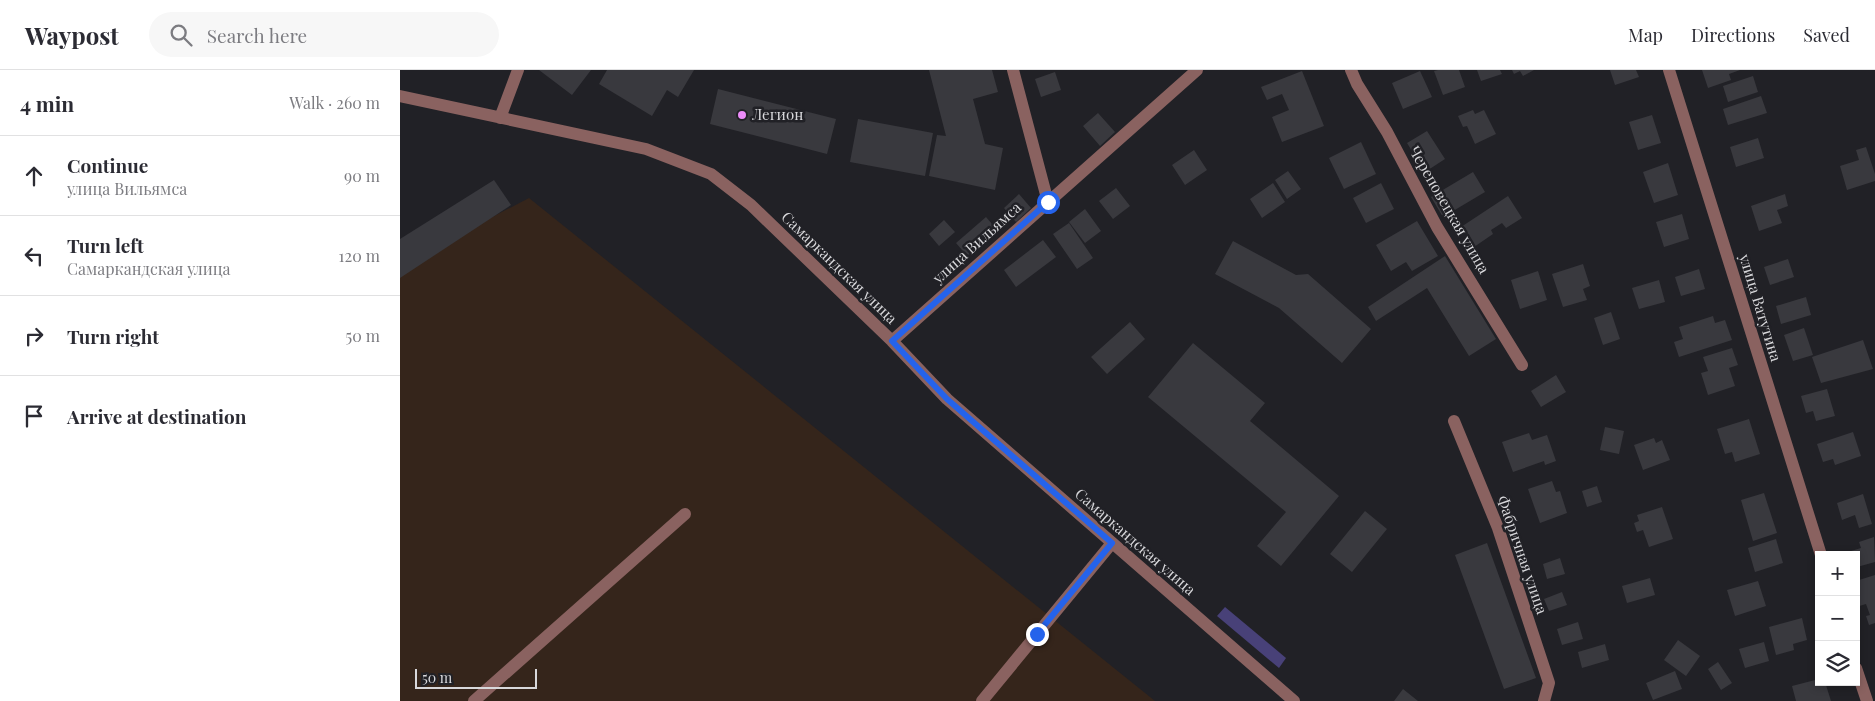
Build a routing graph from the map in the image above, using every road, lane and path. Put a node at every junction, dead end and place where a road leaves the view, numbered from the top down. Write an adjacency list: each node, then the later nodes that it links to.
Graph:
1 (518, 70): 7 (street)
2 (1013, 70): 8 (street)
3 (1196, 70): 8 (street, улица Вильямса)
4 (1351, 70): 10 (street, Череповецкая улица)
5 (1669, 70): 14 (street, улица Ватутина)
6 (400, 96): 7 (street, Самаркандская улица)
7 (500, 118): 9 (street, Самаркандская улица)
8 (1048, 202): 9 (street, улица Вильямса)
9 (892, 341): 13 (street, Самаркандская улица)
10 (1522, 365)
11 (1454, 422): 19 (street, Фабричная улица)
12 (685, 514): 16 (street)
13 (1112, 543): 17 (street); 18 (street, Самаркандская улица)
14 (1820, 551)
15 (1860, 681): 20 (street)
16 (474, 701)
17 (982, 701)
18 (1294, 701)
19 (1544, 701)
20 (1866, 701)

